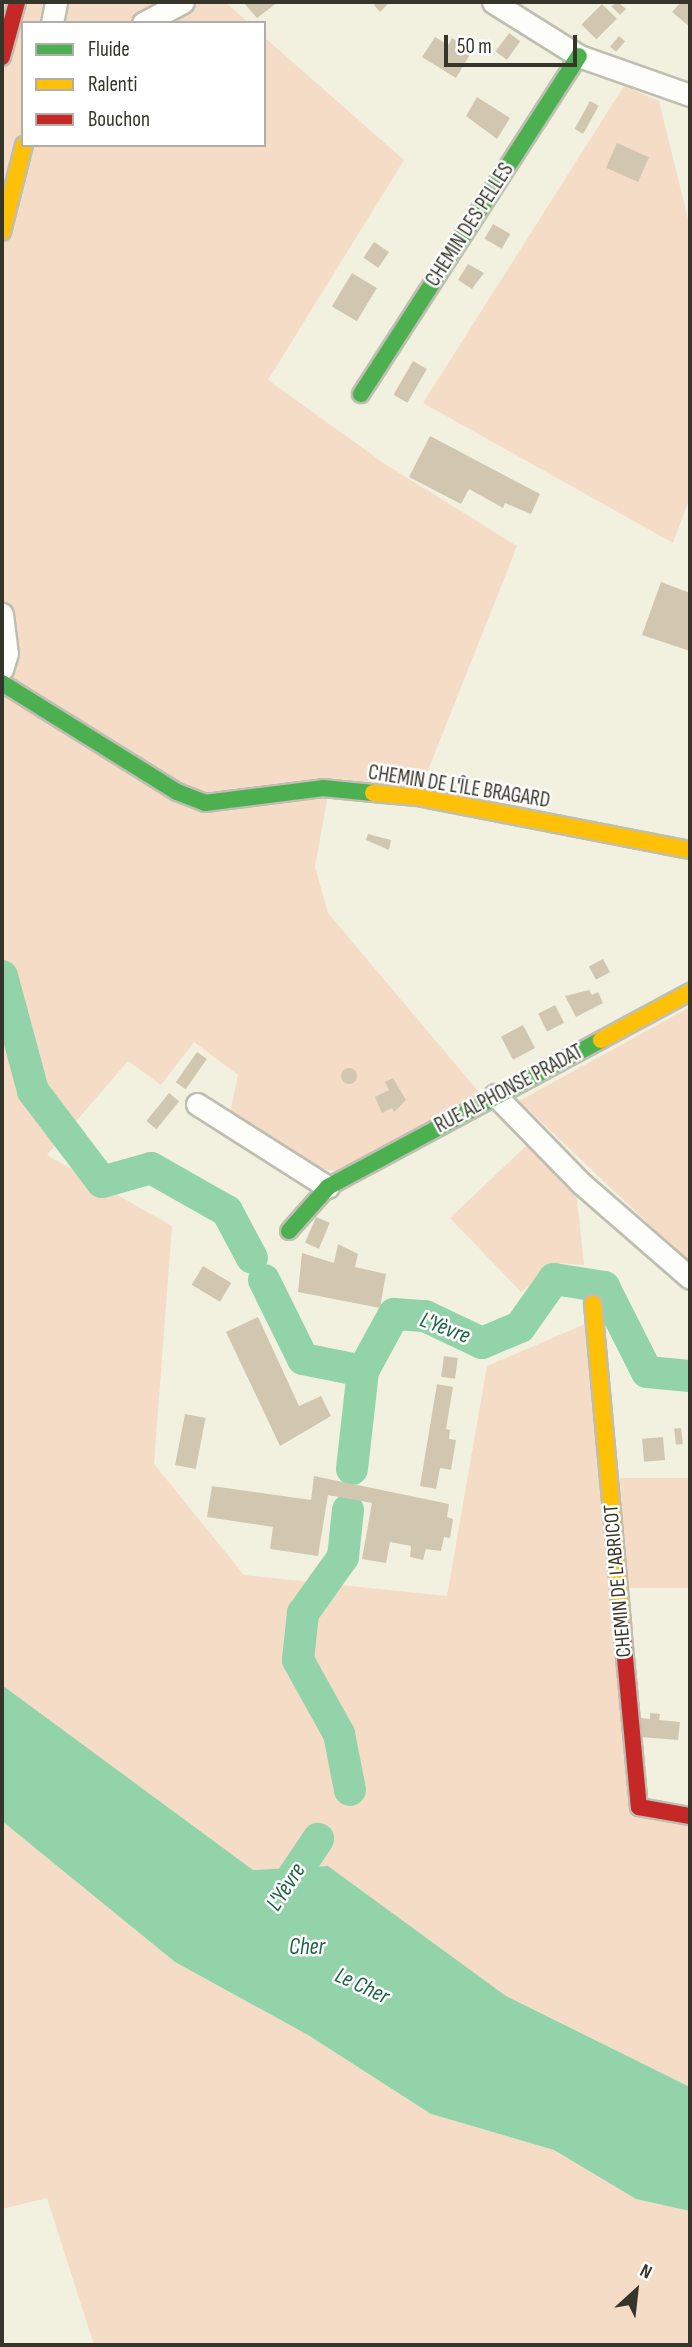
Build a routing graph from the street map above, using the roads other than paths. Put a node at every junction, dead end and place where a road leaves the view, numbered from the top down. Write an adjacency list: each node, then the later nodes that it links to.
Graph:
1 (17, 2): 8 (main road)
2 (57, 2): 5 (street)
3 (183, 2): 6 (street)
4 (493, 2): 7 (street)
5 (52, 21)
6 (147, 21)
7 (579, 56): 9 (street); 12 (main road, CHEMIN DES PELLES)
8 (2, 57)
9 (681, 94)
10 (23, 147): 11 (main road)
11 (2, 232)
12 (360, 394)
13 (2, 614): 14 (street)
14 (2, 669)
15 (2, 683): 16 (main road, CHEMIN DE L'ÎLE BRAGARD)
16 (690, 850)
17 (690, 992): 18 (main road, RUE ALPHONSE PRADAT)
18 (495, 1095): 20 (main road, RUE ALPHONSE PRADAT); 22 (street)
19 (197, 1104): 20 (street)
20 (328, 1187): 21 (main road, RUE ALPHONSE PRADAT)
21 (289, 1231)
22 (690, 1278)
23 (593, 1304): 24 (main road, CHEMIN DE L'ABRICOT)
24 (690, 1816)

